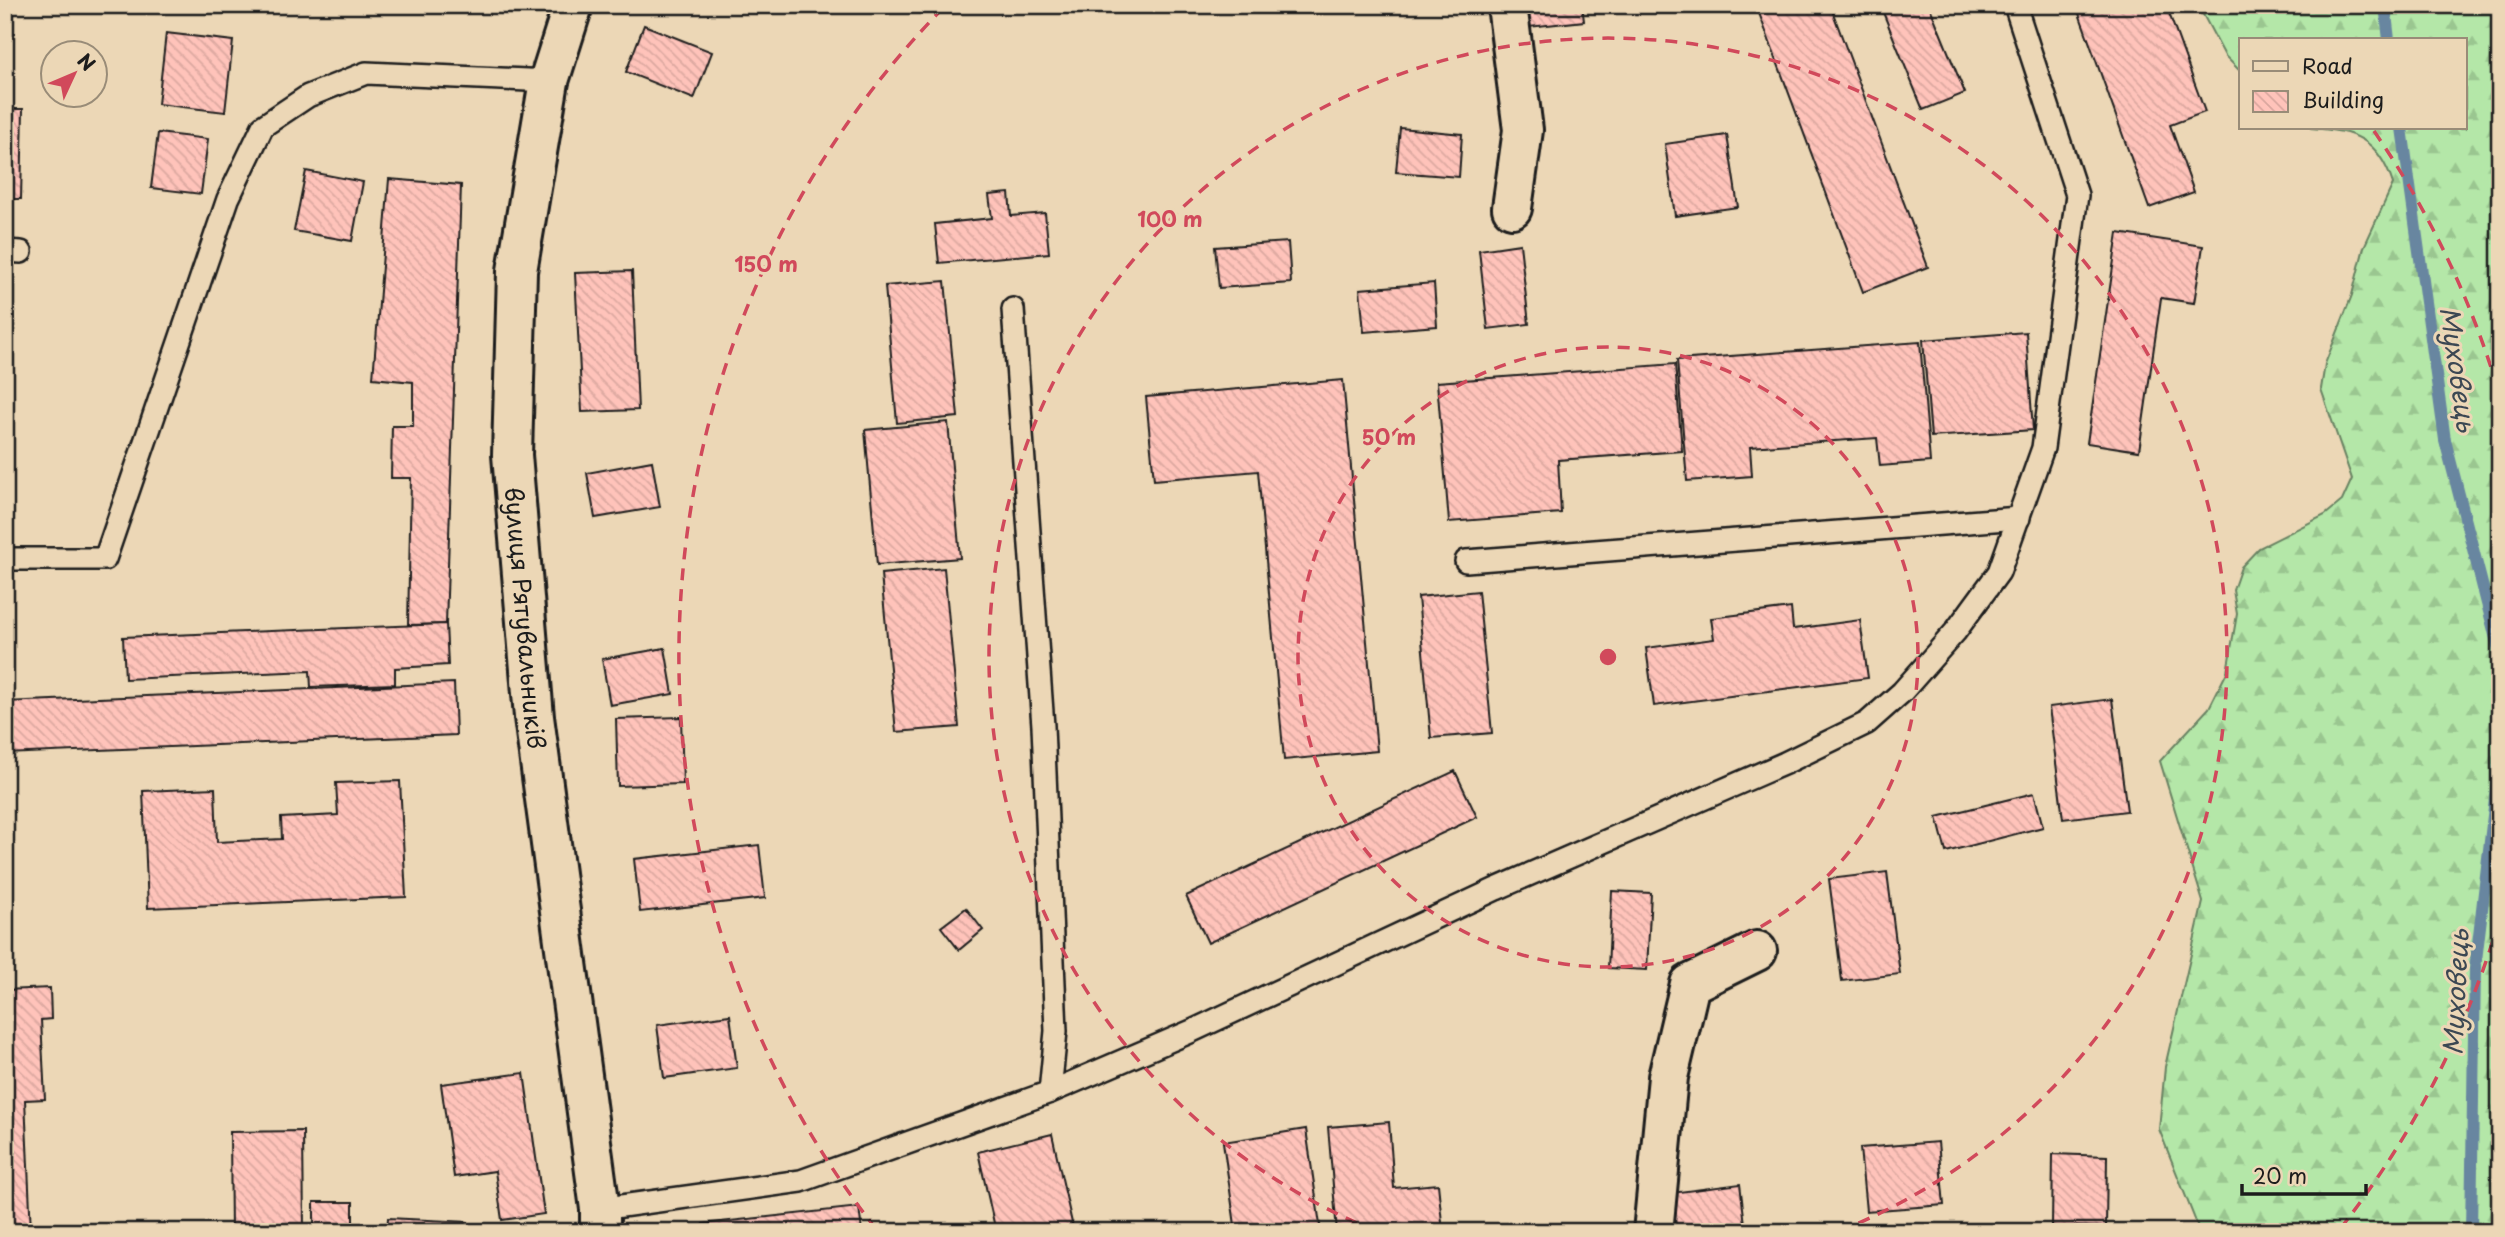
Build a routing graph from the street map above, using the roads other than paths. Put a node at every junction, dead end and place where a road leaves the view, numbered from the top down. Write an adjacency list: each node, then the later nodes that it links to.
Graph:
1 (573, 5): 4 (street, вулиця Рятувальників)
2 (1507, 5): 5 (street)
3 (2015, 5): 7 (lane)
4 (549, 81): 8 (lane); 12 (street, вулиця Рятувальників)
5 (1512, 208)
6 (1013, 309): 11 (lane)
7 (2019, 518): 9 (lane); 11 (lane)
8 (5, 559)
9 (1466, 561)
10 (1757, 951): 13 (street)
11 (1049, 1092): 12 (lane)
12 (600, 1221)
13 (1653, 1232)

